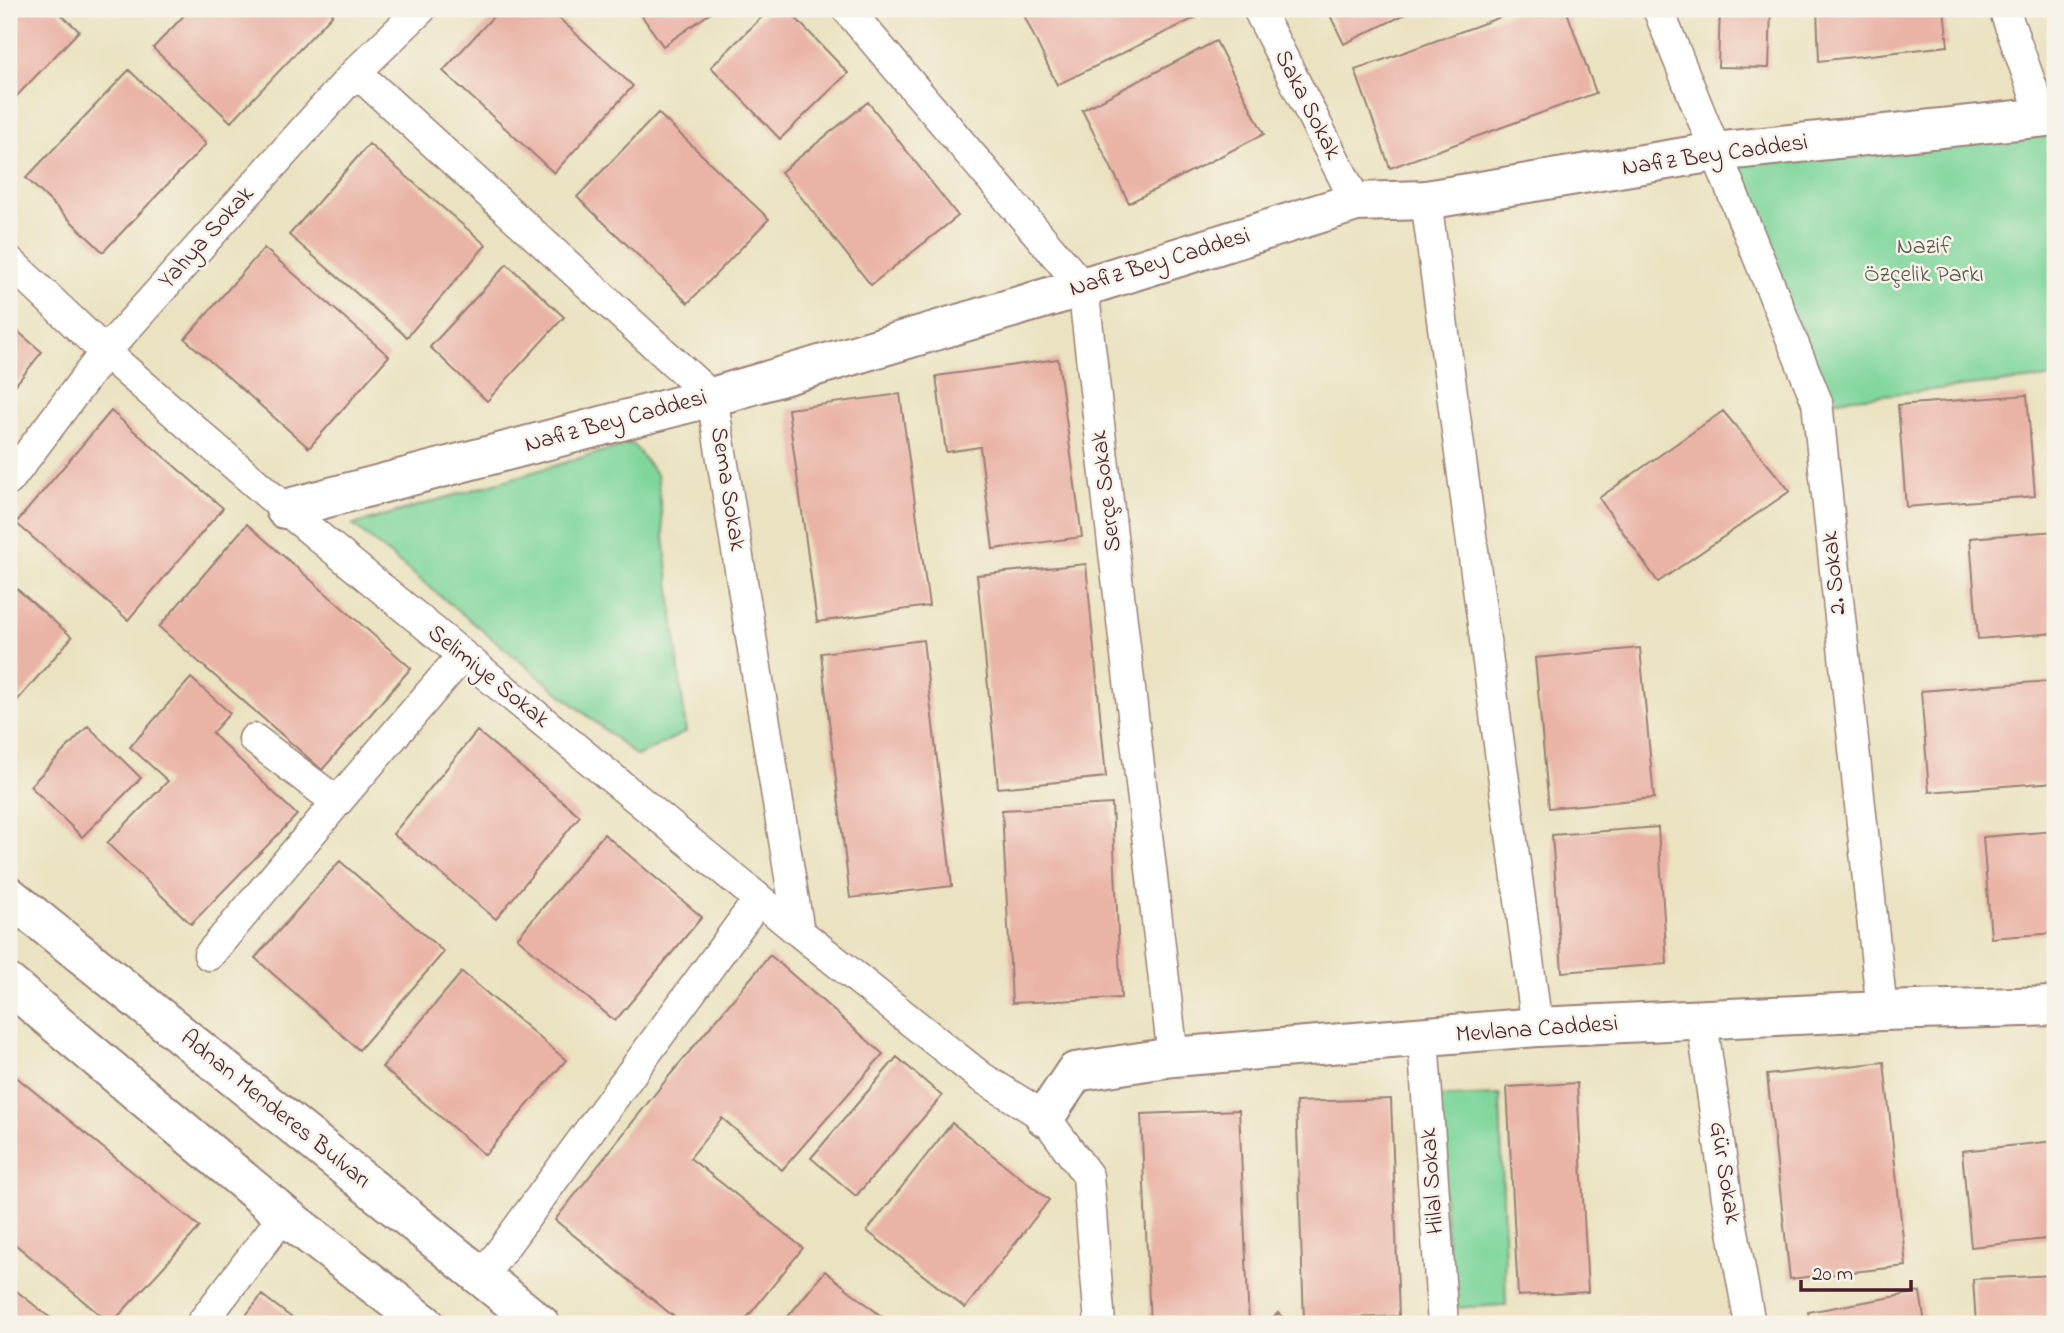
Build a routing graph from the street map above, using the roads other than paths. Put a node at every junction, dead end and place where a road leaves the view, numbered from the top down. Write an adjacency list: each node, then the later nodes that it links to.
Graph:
1 (421, 9): 6 (street, Yahya Sokak)
2 (847, 9): 12 (street)
3 (1258, 9): 10 (street, Saka Sokak)
4 (1658, 9): 8 (street, 2. Sokak)
5 (2004, 9): 7 (street)
6 (356, 72): 13 (street, Yahya Sokak); 14 (street, Sema Sokak)
7 (2049, 117): 8 (street, Nafiz Bey Caddesi)
8 (1715, 152): 9 (street, Nafiz Bey Caddesi); 26 (street, 2. Sokak)
9 (1426, 200): 10 (street, Nafiz Bey Caddesi); 28 (street)
10 (1356, 202): 12 (street, Nafiz Bey Caddesi)
11 (9, 261): 13 (street, Selimiye Sokak)
12 (1083, 287): 14 (street, Nafiz Bey Caddesi); 30 (street, Serçe Sokak)
13 (105, 352): 15 (street, Yahya Sokak); 16 (street, Selimiye Sokak)
14 (712, 397): 16 (street, Nafiz Bey Caddesi); 22 (street, Sema Sokak)
15 (9, 480)
16 (285, 509): 17 (street, Selimiye Sokak)
17 (462, 656): 19 (street); 21 (street, Selimiye Sokak)
18 (254, 739): 19 (street)
19 (337, 802): 23 (street)
20 (9, 896): 33 (street, Adnan Menderes Bulvarı)
21 (759, 899): 22 (street, Selimiye Sokak); 33 (street)
22 (799, 932): 31 (street, Selimiye Sokak)
23 (209, 955)
24 (9, 984): 32 (street)
25 (2055, 1006): 26 (street, Mevlana Caddesi)
26 (1882, 1011): 27 (street, Mevlana Caddesi)
27 (1702, 1021): 28 (street, Mevlana Caddesi); 39 (street, Gür Sokak)
28 (1537, 1027): 29 (street, Mevlana Caddesi)
29 (1423, 1038): 30 (street, Mevlana Caddesi); 38 (street, Hilal Sokak)
30 (1173, 1057): 31 (street, Mevlana Caddesi)
31 (1045, 1117): 37 (street)
32 (284, 1216): 34 (street); 35 (street)
33 (482, 1277): 36 (street, Adnan Menderes Bulvarı)
34 (201, 1324)
35 (425, 1324)
36 (540, 1324)
37 (1100, 1324)
38 (1443, 1324)
39 (1750, 1324)

